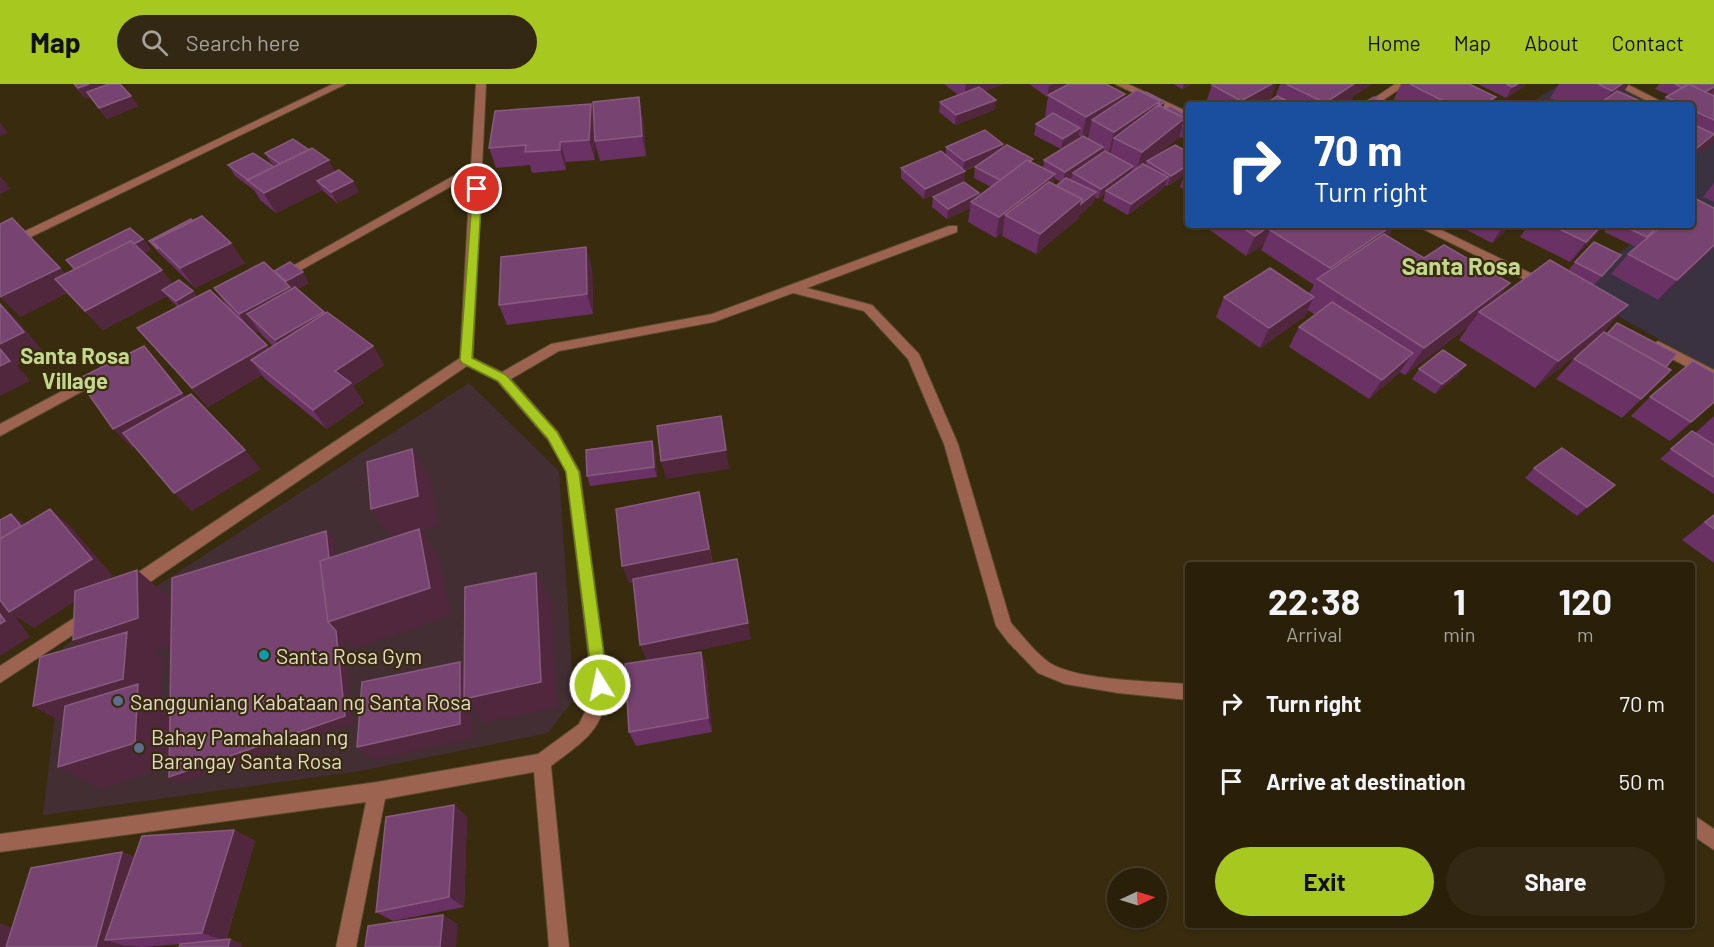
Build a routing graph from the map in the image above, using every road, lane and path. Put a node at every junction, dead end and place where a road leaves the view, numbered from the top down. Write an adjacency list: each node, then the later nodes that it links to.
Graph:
1 (341, 84): 14 (street)
2 (481, 84): 11 (street)
3 (1120, 84): 10 (street)
4 (1402, 84): 8 (street)
5 (1619, 84): 7 (street)
6 (1645, 84): 7 (street)
7 (1634, 91): 9 (street)
8 (1374, 102)
9 (1657, 102)
10 (1185, 115)
11 (478, 167): 15 (street); 19 (street)
12 (1427, 228): 17 (street)
13 (953, 229): 16 (street)
14 (0, 248)
15 (270, 282)
16 (794, 289): 22 (street); 27 (street)
17 (1552, 289)
18 (1643, 338): 21 (street)
19 (466, 360): 22 (street); 24 (street)
20 (114, 368): 23 (street)
21 (1714, 376)
22 (502, 378): 28 (street)
23 (0, 431)
24 (119, 595)
25 (99, 608): 26 (street)
26 (0, 675)
27 (1185, 692)
28 (542, 762): 29 (street); 34 (street)
29 (377, 791): 32 (street); 33 (street)
30 (1695, 825): 31 (street)
31 (1714, 841)
32 (0, 843)
33 (345, 947)
34 (559, 947)

